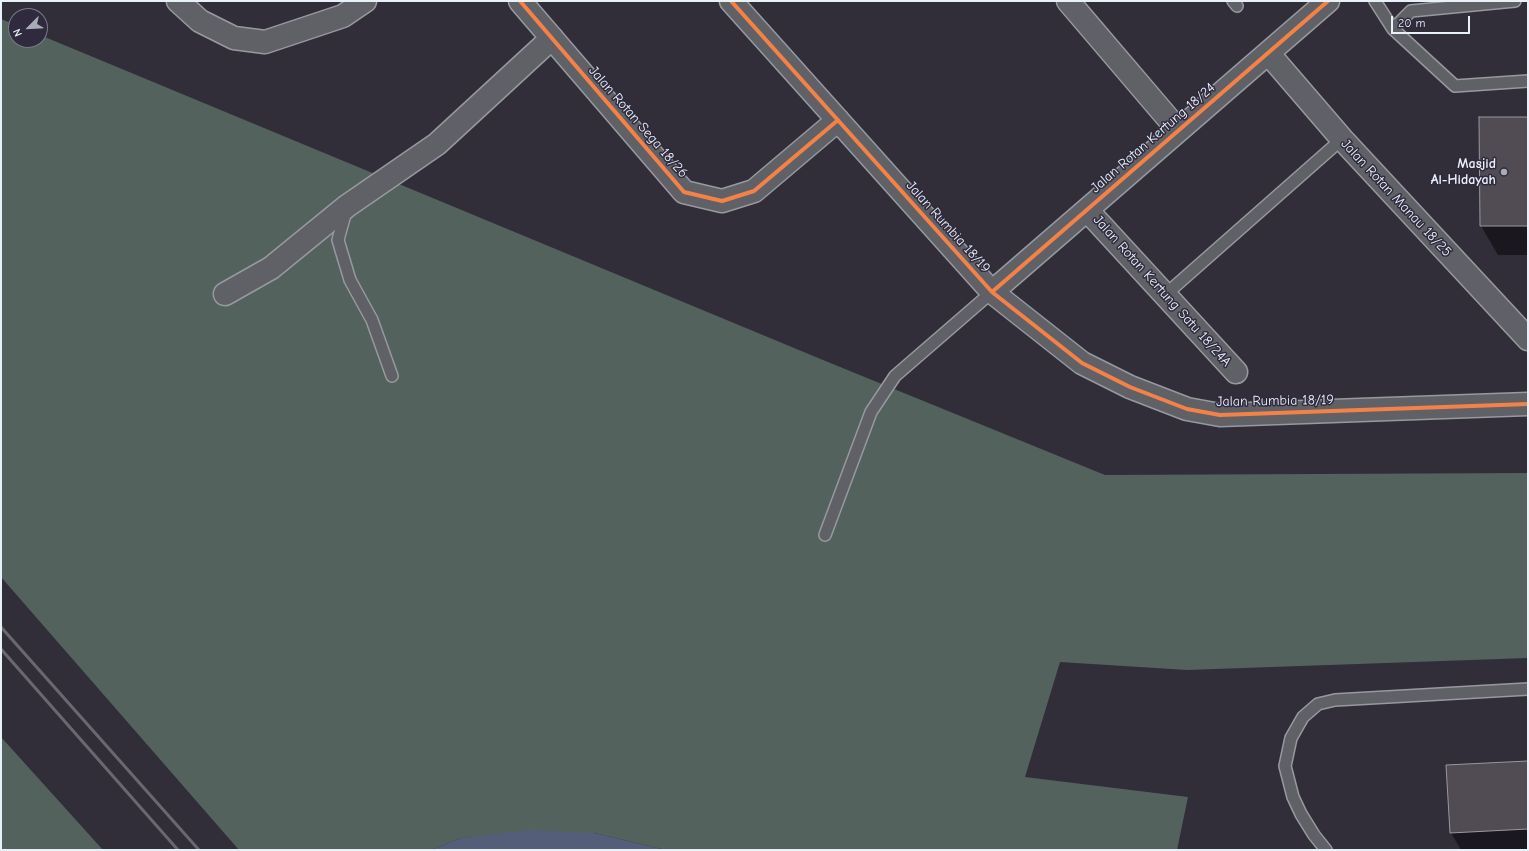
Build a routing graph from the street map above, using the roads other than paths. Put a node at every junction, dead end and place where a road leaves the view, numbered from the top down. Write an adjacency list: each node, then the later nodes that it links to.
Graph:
1 (178, 1): 2 (street)
2 (365, 1)
3 (520, 1): 10 (street, Jalan Rotan Sega 18/26)
4 (731, 1): 13 (street, Jalan Rumbia 18/19)
5 (1068, 1): 14 (street)
6 (1328, 1): 11 (street, Jalan Rotan Kertung 18/24)
7 (1375, 1): 9 (lane)
8 (1516, 1): 9 (lane)
9 (1393, 29): 12 (lane)
10 (552, 38): 13 (street, Jalan Rotan Sega 18/26); 16 (street)
11 (1268, 53): 14 (street, Jalan Rotan Kertung 18/24); 15 (street, Jalan Rotan Manau 18/25)
12 (1528, 81)
13 (838, 120): 18 (street, Jalan Rumbia 18/19)
14 (1178, 130): 17 (street, Jalan Rotan Kertung 18/24)
15 (1342, 139): 20 (lane); 21 (street, Jalan Rotan Manau 18/25)
16 (347, 206): 19 (street); 23 (lane)
17 (1088, 210): 18 (street, Jalan Rotan Kertung 18/24); 20 (street, Jalan Rotan Kertung Satu 18/24A)
18 (992, 292): 24 (street, Jalan Rumbia 18/19); 25 (lane)
19 (225, 294)
20 (1165, 295): 22 (street, Jalan Rotan Kertung Satu 18/24A)
21 (1528, 339)
22 (1236, 372)
23 (392, 376)
24 (1528, 404)
25 (825, 535)
26 (1528, 689): 27 (lane)
27 (1326, 850)

